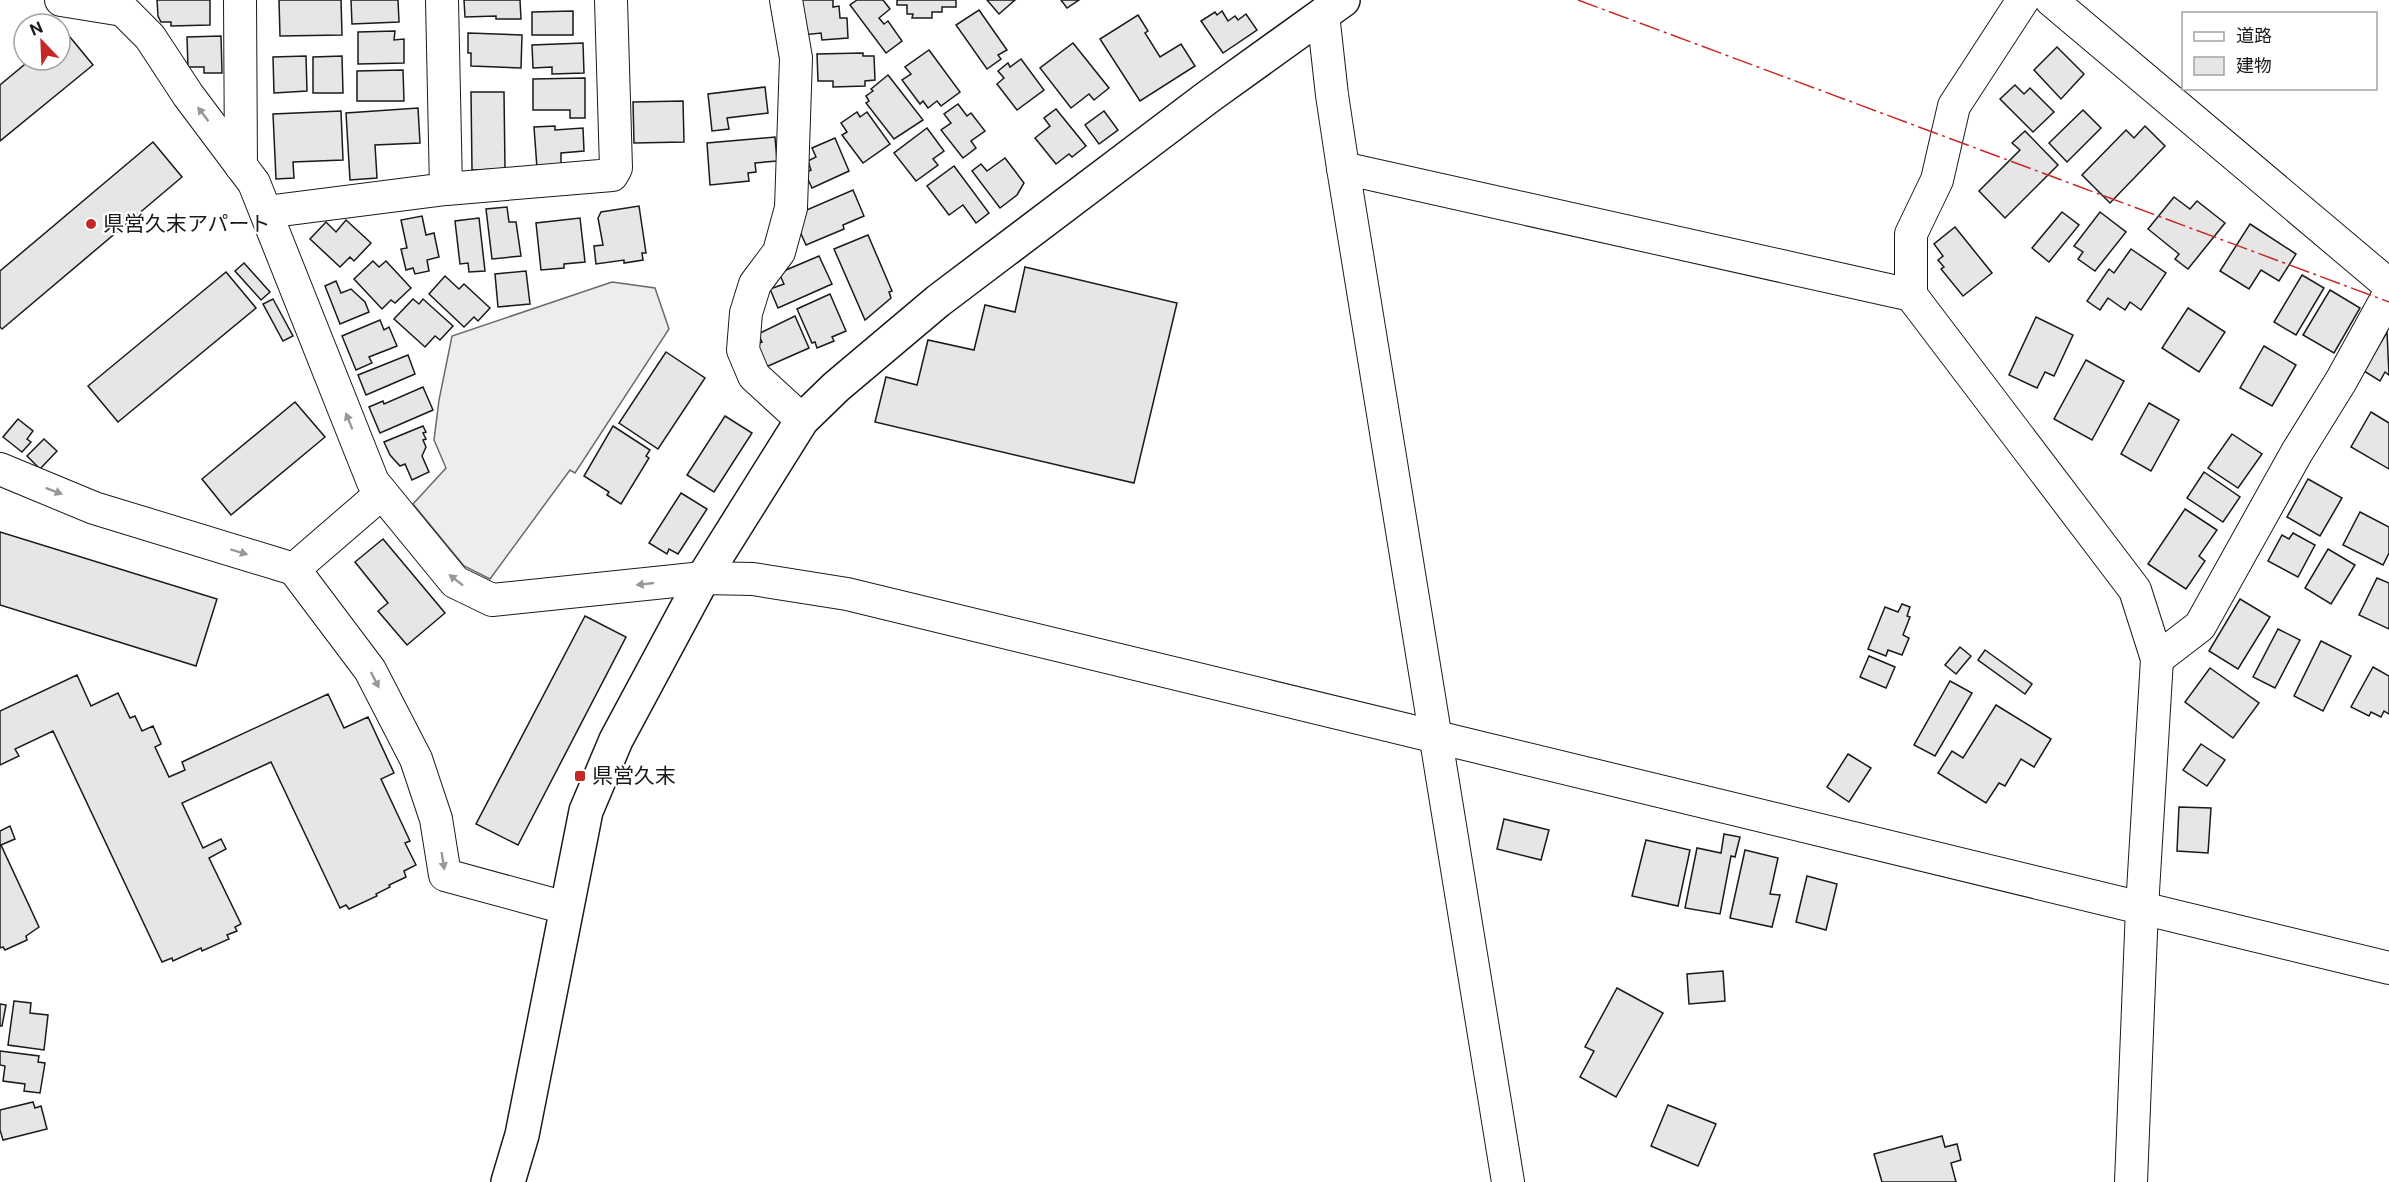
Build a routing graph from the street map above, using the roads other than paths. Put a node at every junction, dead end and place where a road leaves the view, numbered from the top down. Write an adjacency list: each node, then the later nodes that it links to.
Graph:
1 (61, 0): 9 (street, one-way to 1)
2 (240, 0): 9 (street)
3 (442, 0): 11 (street)
4 (611, 0): 11 (street)
5 (786, 0): 16 (street)
6 (2023, 0): 15 (street)
7 (2051, 0): 13 (street)
8 (1331, 5): 10 (street); 16 (street)
9 (241, 166): 12 (street)
10 (1343, 168): 15 (street); 22 (street)
11 (446, 189): 12 (street)
12 (266, 212): 18 (street, one-way to 12)
13 (2389, 285)
14 (2389, 294): 21 (street)
15 (1911, 295): 21 (street)
16 (802, 420): 20 (street)
17 (0, 469): 19 (street, one-way to 19)
18 (382, 494): 19 (street); 20 (street, one-way to 18)
19 (294, 569): 23 (street, one-way to 23)
20 (703, 578): 22 (street); 23 (street)
21 (2157, 659): 24 (street)
22 (1437, 737): 24 (street); 27 (street)
23 (566, 908): 26 (street)
24 (2142, 908): 25 (street); 28 (street)
25 (2389, 968)
26 (508, 1182)
27 (1508, 1182)
28 (2131, 1182)

